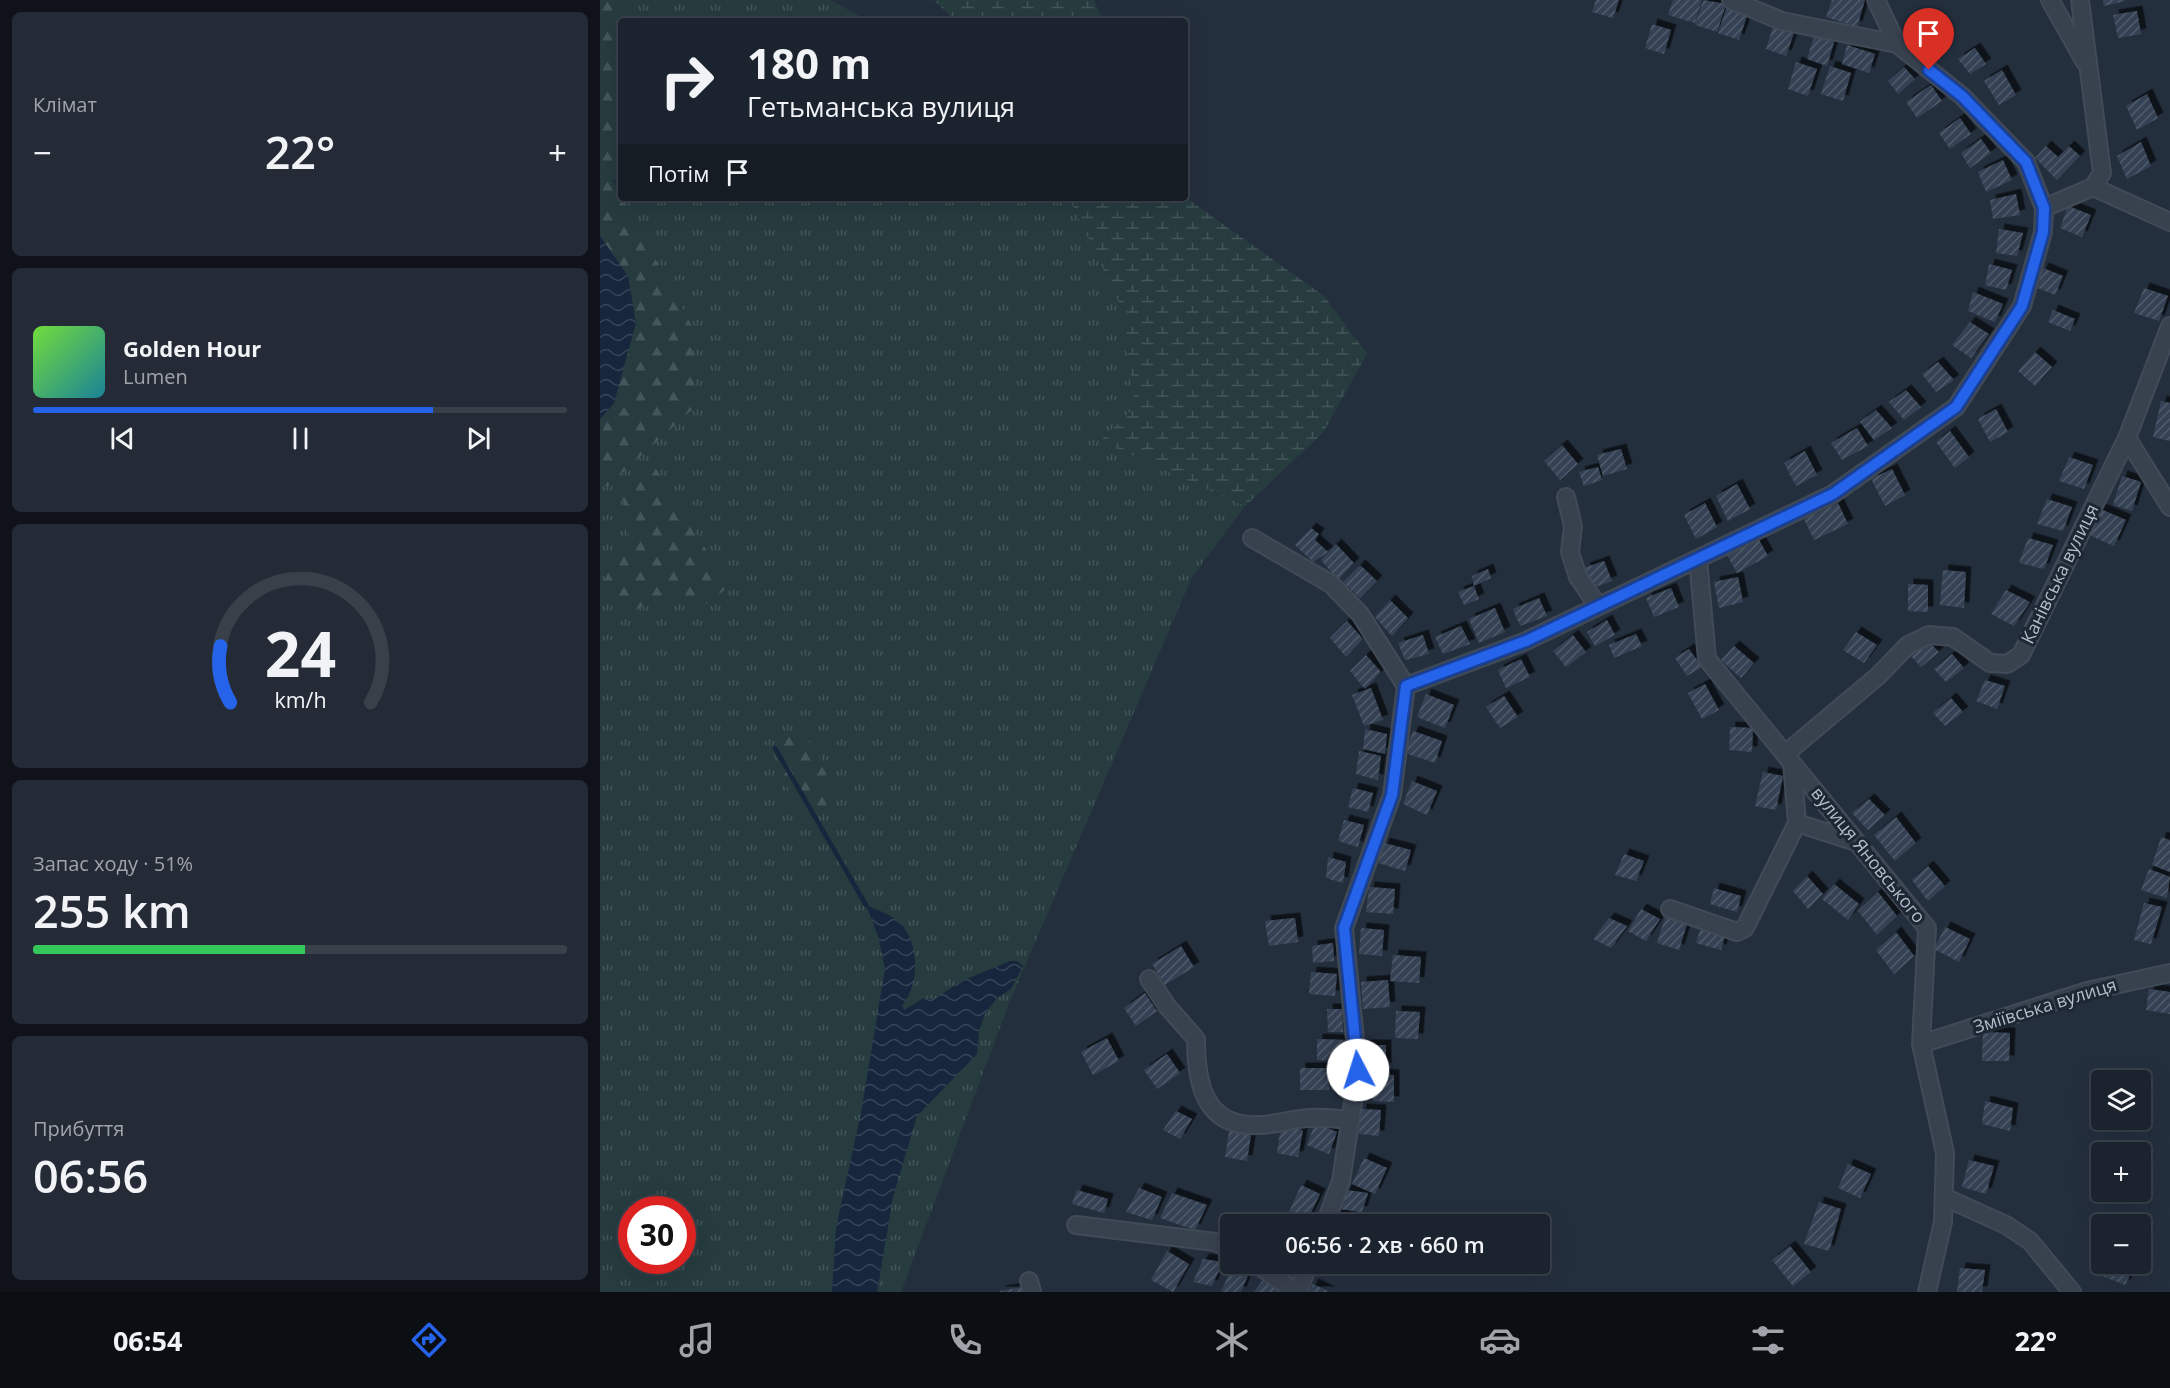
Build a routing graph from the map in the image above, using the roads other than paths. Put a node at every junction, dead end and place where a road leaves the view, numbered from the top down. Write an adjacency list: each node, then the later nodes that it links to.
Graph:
1 (1731, 0): 5 (street)
2 (1876, 0): 5 (street)
3 (2050, 0): 6 (street)
4 (2080, 0): 6 (street)
5 (1897, 44): 8 (street)
6 (2090, 71): 7 (street)
7 (2093, 187): 8 (street); 9 (street)
8 (2044, 208): 15 (street)
9 (2170, 222)
10 (2170, 326): 11 (street, Канівська вулиця)
11 (2127, 438): 13 (street); 18 (street, Канівська вулиця)
12 (1566, 497): 16 (street)
13 (2170, 507)
14 (1252, 538): 17 (street)
15 (1698, 559): 16 (street); 18 (street, вулиця Яновського)
16 (1598, 606): 17 (street)
17 (1406, 686): 25 (street)
18 (1788, 758): 19 (street); 20 (street, вулиця Яновського)
19 (1797, 823): 20 (street); 21 (street)
20 (1857, 842): 24 (street, вулиця Яновського)
21 (1670, 909)
22 (2170, 972): 24 (street, Зміївська вулиця)
23 (1149, 979): 25 (street)
24 (1921, 1044): 26 (street, вулиця Яновського)
25 (1350, 1120): 27 (street)
26 (1944, 1197): 33 (street, вулиця Яновського); 34 (street)
27 (1329, 1214)
28 (1076, 1225): 29 (street)
29 (1220, 1244)
30 (1271, 1274): 32 (street)
31 (1304, 1274): 32 (street)
32 (1297, 1292)
33 (1927, 1292)
34 (2072, 1292)

